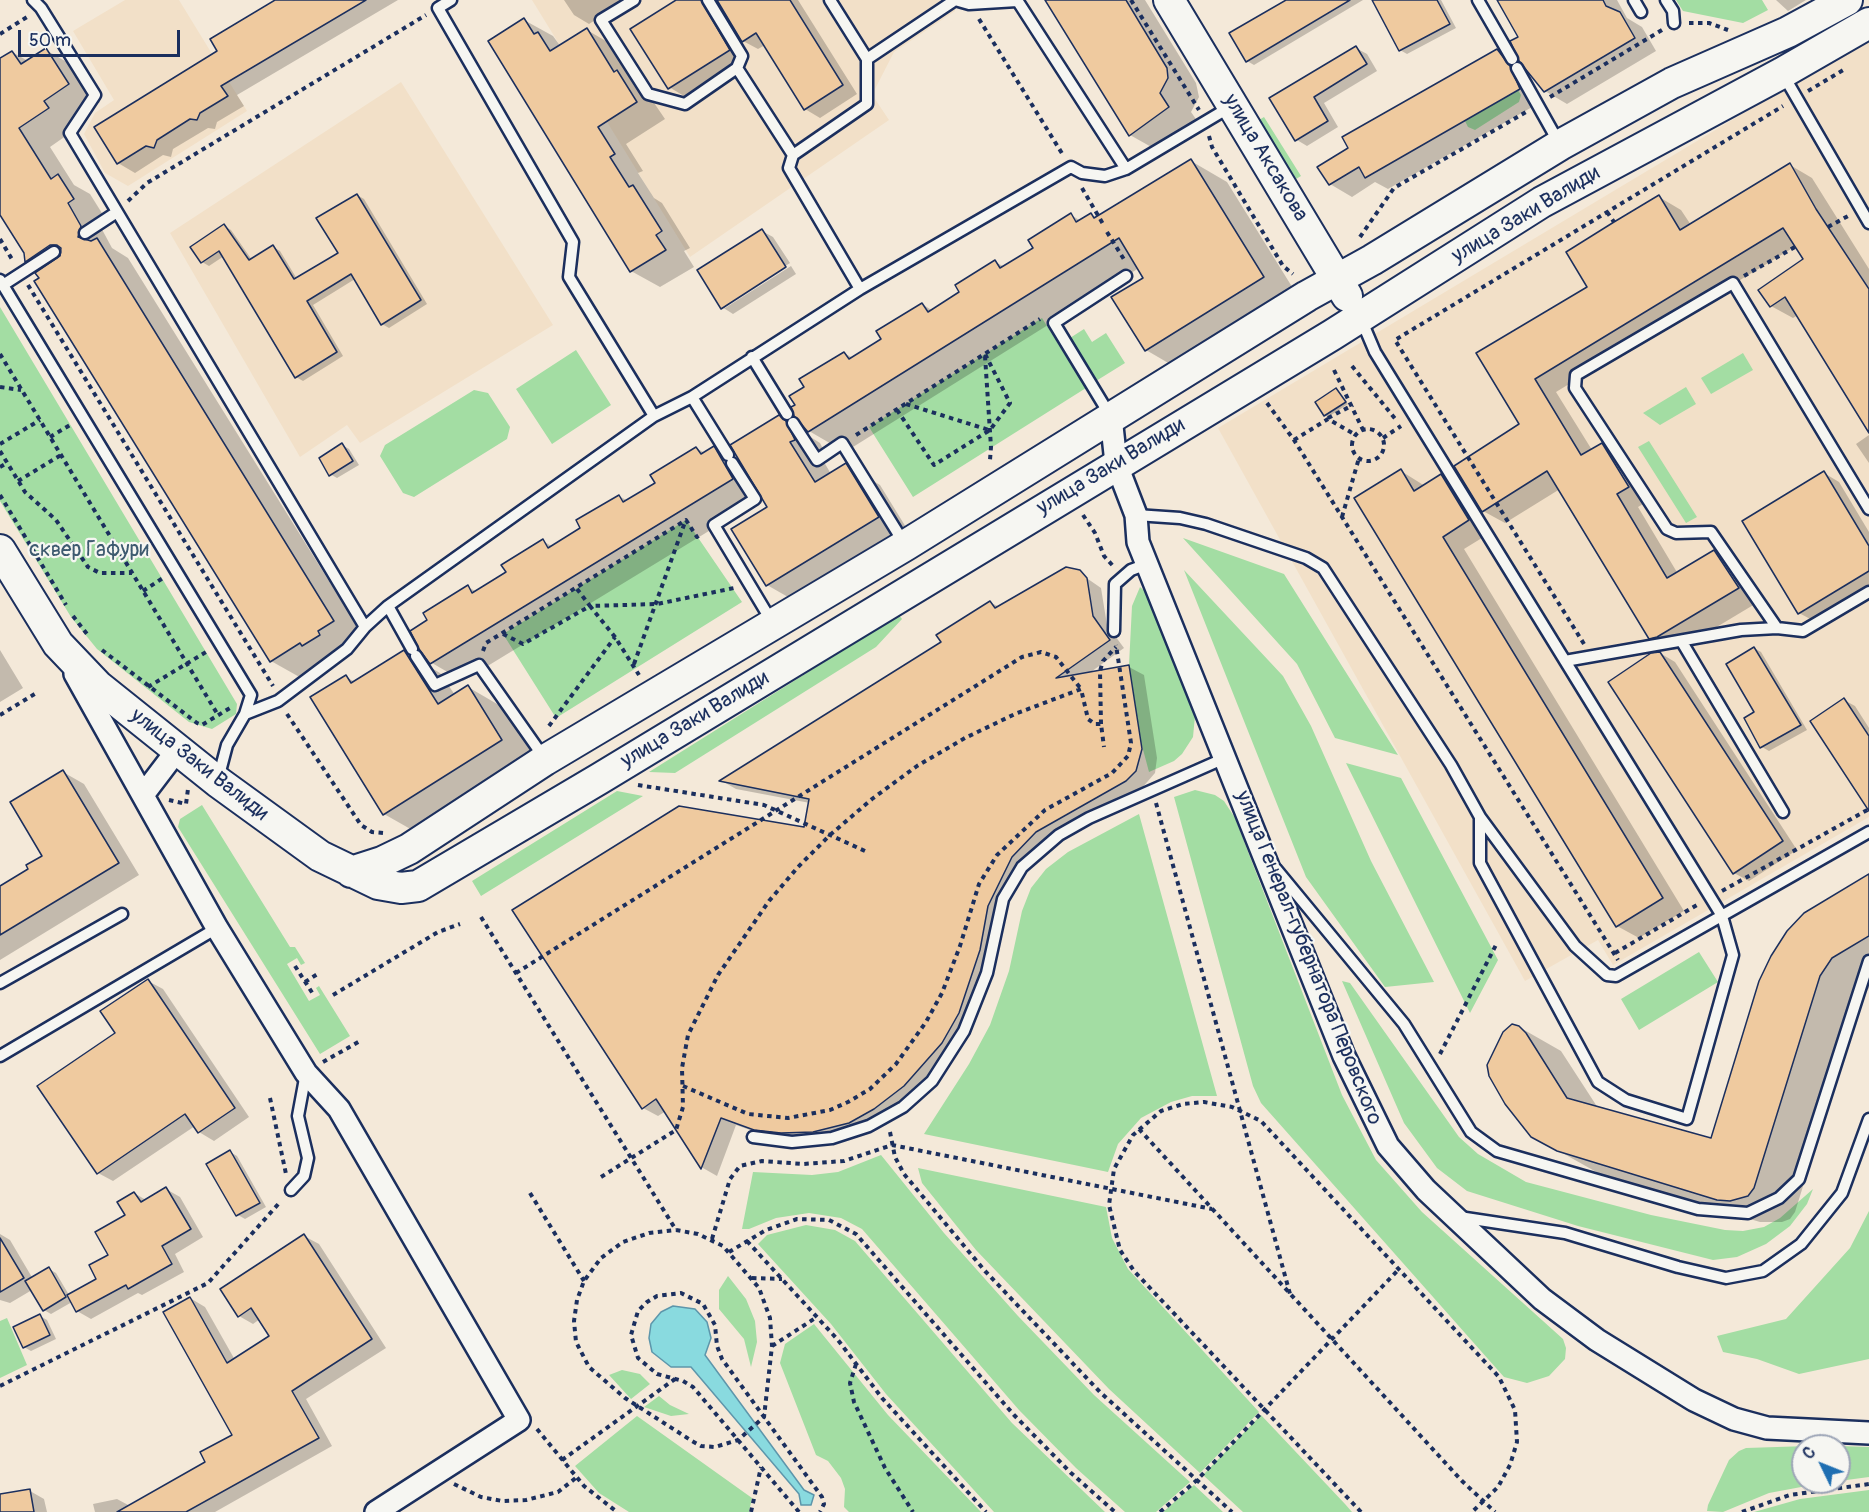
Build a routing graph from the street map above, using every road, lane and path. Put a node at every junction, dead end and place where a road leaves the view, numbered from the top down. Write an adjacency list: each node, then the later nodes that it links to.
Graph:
1 (33, 0): 31 (lane)
2 (451, 0): 14 (lane)
3 (634, 0): 21 (lane)
4 (708, 0): 21 (lane)
5 (830, 0): 19 (lane)
6 (1017, 0): 13 (lane); 29 (lane)
7 (1131, 0): 25 (path)
8 (1169, 0): 23 (main road, улица Аксакова)
9 (1478, 0): 24 (lane)
10 (1634, 0): 15 (lane)
11 (1666, 0): 16 (lane)
12 (1847, 0): 26 (main road, улица Заки Валиди)
13 (969, 4): 19 (lane); 28 (path)
14 (438, 8): 31 (path); 64 (lane)
15 (1641, 12)
16 (1674, 23): 18 (path); 24 (path)
17 (1869, 23): 22 (main road, улица Заки Валиди)
18 (1734, 32)
19 (867, 59): 27 (lane)
20 (1851, 66): 22 (path)
21 (737, 68): 27 (lane)
22 (1789, 86): 30 (lane); 32 (path); 50 (main road, улица Заки Валиди)
23 (1233, 105): 25 (lane); 46 (main road, улица Аксакова)
24 (1538, 105): 26 (lane); 39 (path)
25 (1206, 122): 29 (lane); 45 (path)
26 (1560, 145): 46 (main road, улица Заки Валиди)
27 (793, 155): 49 (lane)
28 (1071, 167): 29 (lane); 35 (path); 49 (lane)
29 (1126, 170)
30 (1860, 209): 34 (lane); 36 (path)
31 (117, 212): 37 (lane); 109 (lane)
32 (1607, 212): 33 (path); 120 (path)
33 (1614, 222)
34 (1869, 223)
35 (1102, 224)
36 (1828, 227)
37 (85, 232)
38 (1107, 232): 43 (path)
39 (1359, 237)
40 (0, 239): 44 (path)
41 (1795, 247): 48 (path)
42 (54, 252): 44 (lane)
43 (1122, 273): 66 (lane)
44 (21, 274): 47 (lane); 129 (path)
45 (1294, 275)
46 (1338, 280): 50 (main road, улица Аксакова); 66 (main road, улица Заки Валиди)
47 (2, 282): 65 (lane)
48 (1734, 283): 88 (lane); 110 (lane)
49 (860, 289): 54 (lane)
50 (1360, 316): 84 (main road, улица Заки Валиди); 121 (lane)
51 (1042, 318): 53 (path)
52 (0, 354): 58 (path)
53 (985, 354): 61 (path); 70 (path); 70 (path)
54 (753, 357): 59 (lane); 77 (lane)
55 (1352, 366): 69 (path)
56 (1334, 370): 62 (path)
57 (0, 387): 58 (path)
58 (22, 390): 68 (path)
59 (692, 397): 64 (lane); 93 (lane)
60 (1267, 402): 76 (path)
61 (906, 404): 63 (path); 70 (path)
62 (1353, 405): 67 (path); 71 (path)
63 (897, 410): 70 (path); 77 (path)
64 (654, 416): 106 (lane)
65 (83, 417): 74 (path); 94 (lane)
66 (1111, 417): 84 (street, улица Генерал-губернатора Перовского); 95 (main road, улица Заки Валиди)
67 (1328, 419): 72 (path); 76 (path)
68 (40, 420): 74 (path); 78 (path)
69 (1401, 426): 73 (path); 75 (path)
70 (990, 430): 82 (path)
71 (1363, 430): 72 (path); 75 (path)
72 (1356, 435): 81 (path)
73 (1406, 435)
74 (50, 437): 80 (path)
75 (1383, 438): 81 (path)
76 (1294, 440): 91 (path)
77 (842, 443): 95 (lane)
78 (0, 444)
79 (0, 451): 83 (path)
80 (61, 455): 86 (path); 97 (path)
81 (1359, 458): 91 (path)
82 (990, 460)
83 (7, 463): 85 (path); 86 (path)
84 (1116, 463): 90 (street, улица Генерал-губернатора Перовского); 152 (main road, улица Заки Валиди)
85 (0, 467)
86 (18, 482): 100 (path)
87 (0, 495): 114 (path)
88 (1869, 509)
89 (1082, 515): 101 (path)
90 (1137, 515): 98 (street, улица Генерал-губернатора Перовского); 146 (lane)
91 (1342, 517): 160 (path)
92 (686, 520): 93 (path); 102 (path); 105 (path)
93 (714, 525): 108 (lane)
94 (155, 537): 97 (path); 99 (lane)
95 (906, 545): 108 (main road, улица Заки Валиди)
96 (0, 550): 116 (main road, улица Заки Валиди)
97 (122, 557): 100 (path)
98 (1147, 564): 101 (lane); 138 (street, улица Генерал-губернатора Перовского)
99 (176, 571): 103 (path); 117 (lane)
100 (132, 573): 103 (path)
101 (1124, 574): 111 (lane)
102 (577, 589): 107 (path); 112 (path)
103 (143, 591): 122 (path)
104 (1869, 592): 110 (lane)
105 (657, 604): 107 (path); 108 (path); 124 (path)
106 (388, 606): 109 (lane); 123 (lane)
107 (590, 606): 112 (path); 113 (path)
108 (768, 613): 137 (main road, улица Заки Валиди)
109 (365, 627): 129 (lane)
110 (1777, 628): 115 (lane)
111 (1114, 631): 119 (path)
112 (502, 634): 123 (path)
113 (615, 637): 124 (path); 137 (path)
114 (92, 639)
115 (1682, 642): 120 (lane); 145 (lane)
116 (58, 644): 136 (main road, улица Заки Валиди); 141 (street)
117 (220, 644): 122 (path); 131 (lane)
118 (97, 645): 126 (path)
119 (1116, 646): 134 (path); 174 (path)
120 (1592, 657): 121 (lane)
121 (1565, 661): 153 (lane)
122 (187, 663): 126 (path); 133 (path)
123 (479, 665): 137 (lane)
124 (634, 665): 125 (path)
125 (639, 676)
126 (148, 687): 133 (path)
127 (1081, 688): 134 (path); 144 (path); 149 (path)
128 (38, 692): 132 (path)
129 (278, 701): 131 (lane); 147 (path)
130 (237, 704): 133 (path)
131 (245, 714): 139 (lane)
132 (0, 715)
133 (218, 715)
134 (1101, 724): 135 (path)
135 (1104, 747)
136 (178, 749): 139 (main road, улица Заки Валиди); 141 (street)
137 (539, 751): 152 (main road, улица Заки Валиди)
138 (1225, 758): 151 (street, улица Генерал-губернатора Перовского); 177 (lane)
139 (218, 782): 152 (main road, улица Заки Валиди)
140 (646, 786): 144 (path)
141 (143, 795): 158 (street)
142 (1156, 803): 176 (path)
143 (1869, 809): 153 (path)
144 (776, 810): 149 (path); 165 (path)
145 (1783, 812)
146 (1479, 817): 155 (lane); 163 (lane)
147 (368, 831)
148 (1869, 832): 155 (lane)
149 (830, 835): 150 (path); 174 (path)
150 (865, 851)
151 (1268, 860): 173 (lane); 188 (street, улица Генерал-губернатора Перовского)
152 (351, 872)
153 (1709, 898): 155 (lane); 160 (path)
154 (122, 914): 167 (lane)
155 (1722, 916): 163 (lane)
156 (481, 917): 165 (path)
157 (460, 924): 169 (path)
158 (217, 928): 171 (lane); 172 (street)
159 (1497, 943): 173 (path)
160 (1615, 953): 163 (path)
161 (1869, 961): 173 (lane)
162 (296, 966): 166 (path)
163 (1624, 970)
164 (319, 973): 166 (path)
165 (516, 973): 182 (path)
166 (305, 982): 168 (path)
167 (0, 983)
168 (313, 994)
169 (333, 995)
170 (360, 1041): 172 (path)
171 (0, 1056)
172 (314, 1068): 185 (lane); 207 (street)
173 (1432, 1070)
174 (682, 1085): 182 (path)
175 (270, 1098): 185 (path)
176 (1240, 1110): 179 (path); 193 (path); 197 (path)
177 (888, 1116): 180 (lane); 181 (path)
178 (1869, 1119): 188 (lane)
179 (1138, 1129): 184 (path); 187 (path)
180 (753, 1137)
181 (892, 1145): 184 (path); 190 (path); 214 (path)
182 (631, 1158): 183 (path); 189 (path)
183 (601, 1177)
184 (1110, 1188): 187 (path); 205 (path)
185 (291, 1190): 203 (path)
186 (530, 1193): 196 (path)
187 (1212, 1209): 197 (path)
188 (1453, 1216): 208 (street, улица Генерал-губернатора Перовского)
189 (676, 1230): 190 (path); 196 (path)
190 (712, 1239): 192 (path)
191 (747, 1241): 192 (path); 195 (path); 224 (path)
192 (729, 1252): 194 (path)
193 (1399, 1269): 199 (path); 216 (path)
194 (752, 1278): 195 (path); 200 (path)
195 (782, 1279): 198 (path)
196 (584, 1281): 204 (path)
197 (1291, 1294): 199 (path)
198 (817, 1317): 200 (path); 201 (path)
199 (1332, 1339): 205 (path); 216 (path)
200 (772, 1346): 206 (path)
201 (856, 1364): 222 (path); 223 (path)
202 (675, 1378): 204 (path); 206 (path); 209 (path)
203 (0, 1386)
204 (637, 1407): 209 (path); 210 (path)
205 (1264, 1410): 214 (path); 227 (path)
206 (764, 1417): 209 (path); 221 (path)
207 (526, 1420): 210 (path); 212 (street)
208 (1869, 1433)
209 (738, 1440): 211 (path)
210 (562, 1460): 213 (path)
211 (761, 1467): 219 (path); 220 (path)
212 (439, 1473): 213 (path); 217 (street)
213 (577, 1478): 218 (path)
214 (1197, 1479): 225 (path); 226 (path)
215 (1869, 1484): 230 (path)
216 (1484, 1502): 228 (path); 229 (path)
217 (376, 1512)
218 (617, 1512)
219 (751, 1512)
220 (799, 1512)
221 (820, 1512)
222 (913, 1512)
223 (986, 1512)
224 (1115, 1512)
225 (1160, 1512)
226 (1232, 1512)
227 (1361, 1512)
228 (1472, 1512)
229 (1496, 1512)
230 (1742, 1512)

